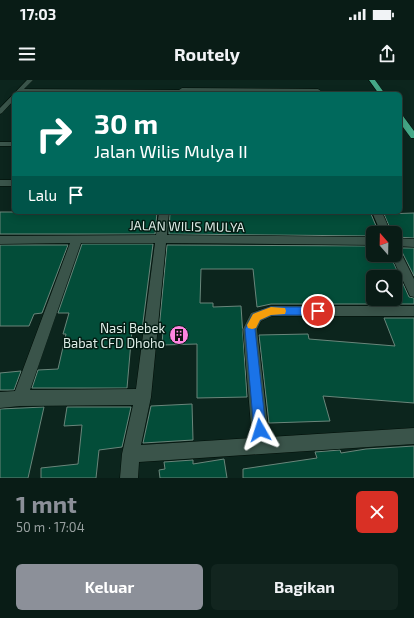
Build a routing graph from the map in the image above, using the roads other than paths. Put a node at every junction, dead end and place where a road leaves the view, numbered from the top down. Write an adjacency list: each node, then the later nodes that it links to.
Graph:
1 (30, 80): 5 (street)
2 (372, 80): 7 (highway)
3 (182, 90): 4 (street); 6 (street)
4 (317, 90)
5 (18, 92)
6 (76, 92)
7 (381, 92)
8 (12, 98): 9 (street)
9 (0, 112)
10 (402, 121): 11 (highway)
11 (414, 136)
12 (0, 144): 13 (street)
13 (12, 144)
14 (0, 183): 15 (street)
15 (12, 183)
16 (164, 214): 19 (street)
17 (378, 214): 18 (street)
18 (383, 226)
19 (161, 239): 21 (street, JALAN WILIS MULYA); 22 (street, JALAN WILIS MULYA); 28 (street)
20 (0, 240): 21 (street, JALAN WILIS MULYA)
21 (76, 240): 29 (street)
22 (366, 242)
23 (402, 242): 24 (street)
24 (414, 242)
25 (400, 262): 26 (street)
26 (414, 292)
27 (414, 311): 32 (street)
28 (143, 397): 29 (street); 33 (street)
29 (20, 398): 30 (street)
30 (0, 400)
31 (414, 436): 32 (street)
32 (261, 445): 33 (street)
33 (131, 454): 34 (street)
34 (129, 478)

